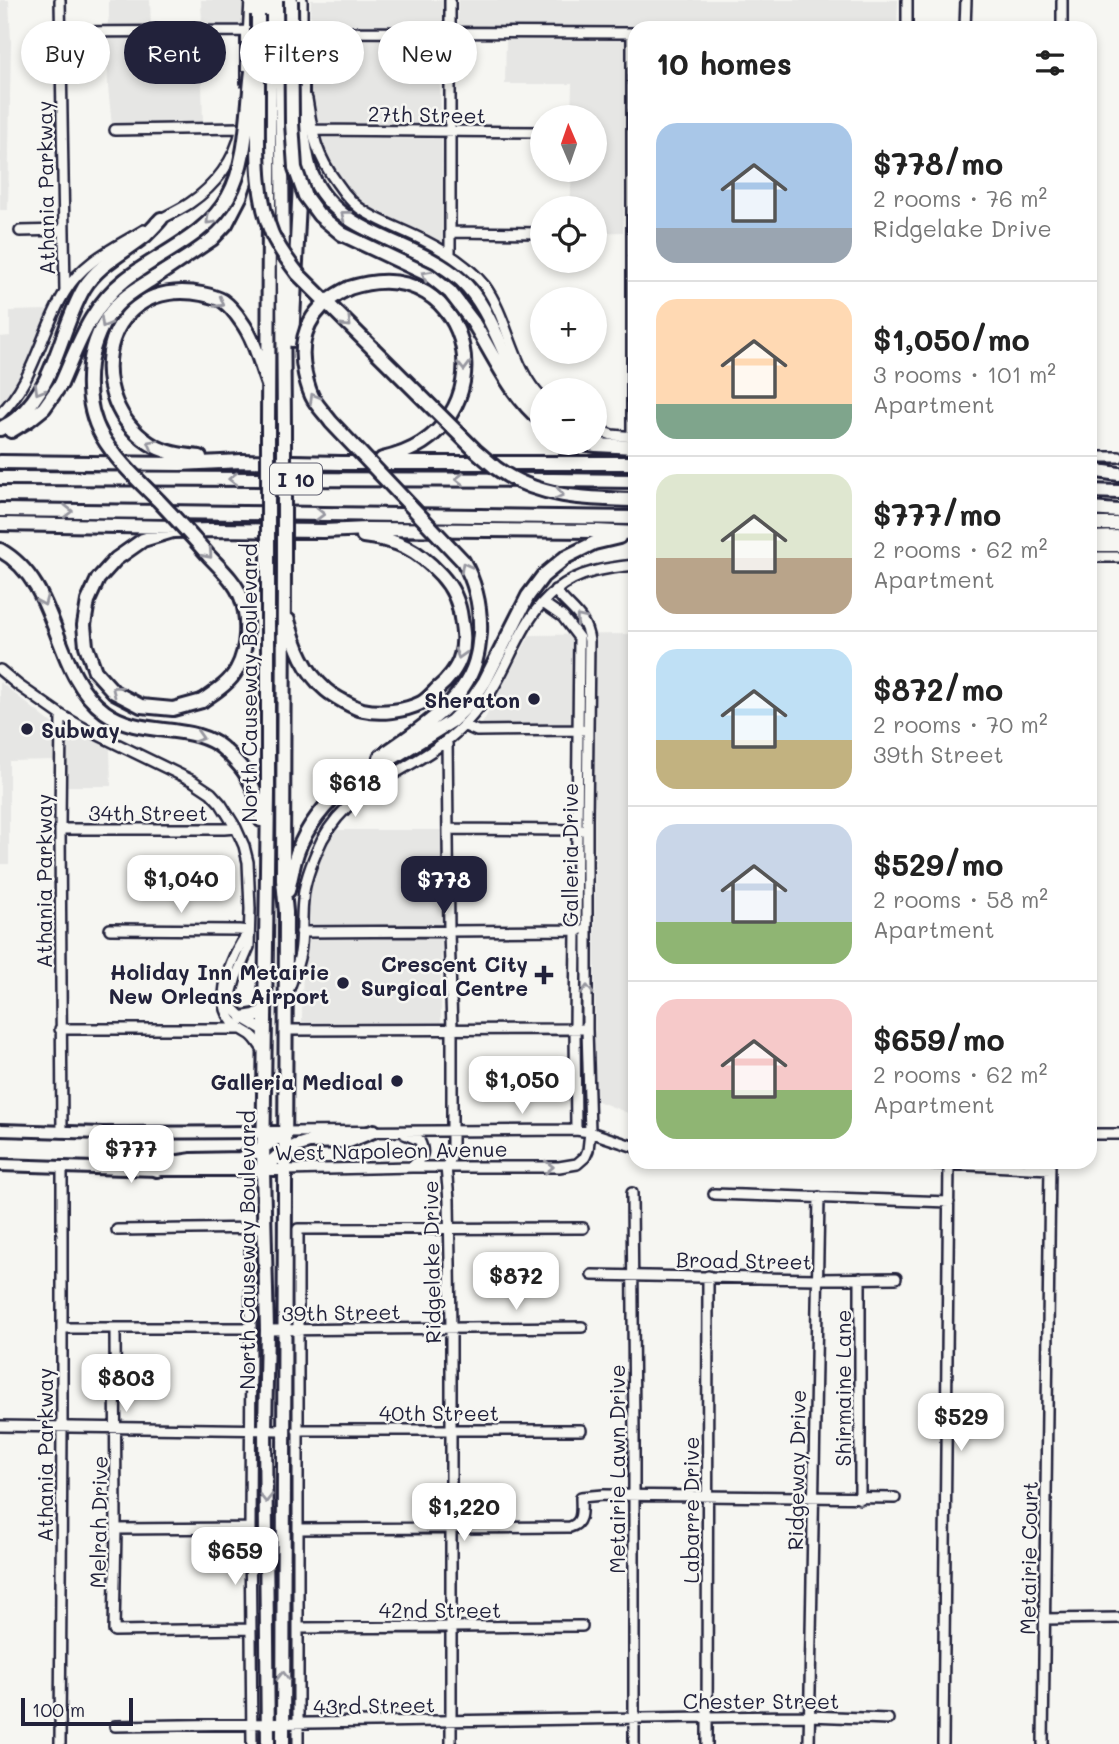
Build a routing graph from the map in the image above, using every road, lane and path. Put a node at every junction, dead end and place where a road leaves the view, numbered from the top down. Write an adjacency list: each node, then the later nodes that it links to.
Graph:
1 (60, 0): 13 (street, Athania Parkway)
2 (250, 0): 14 (street)
3 (260, 0): 12 (highway); 29 (highway)
4 (270, 0): 29 (highway, North Causeway Boulevard)
5 (281, 0): 41 (highway, North Causeway Boulevard)
6 (292, 0): 46 (highway, one-way to 6, bridge)
7 (302, 0): 15 (street)
8 (450, 0): 16 (street)
9 (907, 0): 17 (street)
10 (966, 0): 18 (street)
11 (1062, 0): 19 (street)
12 (258, 15): 50 (highway, one-way to 50, bridge); 72 (highway, one-way to 72, bridge)
13 (60, 21)
14 (249, 21)
15 (302, 21)
16 (450, 21)
17 (907, 21)
18 (965, 21)
19 (1062, 21)
20 (240, 31): 21 (street)
21 (110, 32)
22 (477, 33): 23 (street)
23 (628, 33)
24 (61, 84): 36 (street, Athania Parkway)
25 (244, 84): 30 (street)
26 (248, 84): 81 (highway, one-way to 81, bridge)
27 (303, 84): 31 (highway)
28 (450, 84): 33 (street)
29 (268, 89): 44 (highway, North Causeway Boulevard)
30 (241, 128): 32 (street); 35 (street)
31 (307, 129): 33 (street, 27th Street); 40 (street); 41 (highway); 45 (highway, one-way to 31)
32 (115, 130)
33 (450, 131): 34 (street, 27th Street); 38 (street)
34 (530, 132)
35 (161, 219): 42 (street); 48 (highway, one-way to 48)
36 (63, 230): 37 (street); 42 (street, Athania Parkway)
37 (20, 231)
38 (450, 232): 39 (street); 40 (street)
39 (530, 233)
40 (450, 255): 43 (street)
41 (290, 274): 98 (highway, North Causeway Boulevard, bridge)
42 (65, 291): 47 (street)
43 (530, 381)
44 (268, 385): 58 (highway, one-way to 44); 109 (highway, North Causeway Boulevard, bridge)
45 (530, 397)
46 (530, 411)
47 (0, 414)
48 (0, 429)
49 (607, 433): 52 (street)
50 (0, 435)
51 (607, 441): 53 (highway)
52 (628, 441)
53 (628, 442)
54 (628, 442): 55 (highway)
55 (607, 445)
56 (1097, 457): 57 (street)
57 (1119, 457)
58 (242, 461): 59 (highway); 60 (highway)
59 (0, 463)
60 (368, 463): 61 (highway); 104 (highway, one-way to 60, bridge)
61 (628, 464)
62 (1119, 467): 63 (highway)
63 (1097, 469)
64 (1097, 470): 66 (highway)
65 (628, 471): 68 (highway)
66 (1119, 474)
67 (0, 478): 68 (highway, I 10, one-way to 67)
68 (577, 480): 69 (highway, I 10)
69 (628, 481)
70 (1097, 491): 71 (highway)
71 (1119, 492)
72 (628, 500)
73 (1097, 509): 75 (highway)
74 (0, 510): 76 (highway, I 10, one-way to 76)
75 (1119, 511)
76 (628, 518)
77 (0, 524): 80 (highway)
78 (1097, 524): 79 (highway)
79 (1119, 524)
80 (211, 530): 84 (highway, one-way to 80, bridge); 85 (highway)
81 (186, 531)
82 (186, 531): 83 (highway, one-way to 83, bridge)
83 (186, 531)
84 (186, 531)
85 (324, 531): 86 (highway); 98 (highway, one-way to 98)
86 (628, 534)
87 (628, 536): 104 (highway)
88 (1119, 537): 89 (highway)
89 (1097, 538)
90 (1097, 545): 91 (highway)
91 (1119, 545)
92 (0, 550): 109 (highway, one-way to 109)
93 (1097, 557): 94 (street)
94 (1119, 557)
95 (628, 566): 96 (street)
96 (555, 590): 97 (street); 102 (street, Galleria Drive, one-way to 96)
97 (543, 603): 101 (street); 102 (street, Galleria Drive)
98 (284, 604): 110 (highway, North Causeway Boulevard)
99 (0, 670): 100 (street)
100 (61, 715): 105 (street); 106 (street, Athania Parkway)
101 (463, 725): 102 (street); 103 (street)
102 (582, 730): 108 (street, Galleria Drive)
103 (447, 738): 107 (street, Ridgelake Drive); 116 (street)
104 (347, 784): 110 (highway)
105 (236, 828): 106 (street, 34th Street); 115 (street)
106 (60, 829): 120 (street, Athania Parkway)
107 (449, 829): 108 (street); 112 (street, Ridgelake Drive)
108 (582, 830): 113 (street, Galleria Drive); 114 (street, Galleria Drive)
109 (266, 859): 118 (highway, North Causeway Boulevard)
110 (286, 912): 117 (highway, North Causeway Boulevard)
111 (110, 929): 115 (street)
112 (449, 930): 113 (street); 116 (street); 121 (street, Ridgelake Drive)
113 (576, 930): 114 (street); 122 (street, Galleria Drive)
114 (587, 930): 123 (street, Galleria Drive, one-way to 114)
115 (250, 931): 119 (street)
116 (301, 932): 117 (street)
117 (285, 1004): 124 (highway, North Causeway Boulevard)
118 (264, 1006): 119 (highway); 124 (highway); 125 (highway, North Causeway Boulevard)
119 (242, 1024): 120 (street); 125 (street); 126 (street)
120 (61, 1029): 133 (street, Athania Parkway)
121 (452, 1029): 122 (street); 124 (street); 132 (street, Ridgelake Drive)
122 (575, 1029): 123 (street); 130 (street, Galleria Drive)
123 (587, 1029): 135 (street, Galleria Drive)
124 (285, 1030): 127 (highway, North Causeway Boulevard)
125 (265, 1031): 126 (highway, North Causeway Boulevard); 127 (highway)
126 (265, 1053): 137 (highway, North Causeway Boulevard)
127 (285, 1107): 134 (highway, North Causeway Boulevard)
128 (0, 1129): 133 (main road, West Napoleon Avenue)
129 (374, 1130): 131 (street, West Napoleon Avenue); 134 (street, West Napoleon Avenue); 142 (highway)
130 (576, 1130): 132 (street, West Napoleon Avenue); 135 (street, West Napoleon Avenue)
131 (388, 1131): 132 (street, West Napoleon Avenue); 145 (street)
132 (452, 1131): 146 (street, Ridgelake Drive)
133 (62, 1132): 136 (main road, West Napoleon Avenue)
134 (284, 1132): 137 (main road, West Napoleon Avenue); 141 (highway); 142 (highway, North Causeway Boulevard)
135 (590, 1132): 140 (street, West Napoleon Avenue); 146 (street, West Napoleon Avenue, one-way to 135)
136 (201, 1133): 137 (main road, West Napoleon Avenue); 147 (main road)
137 (264, 1133): 141 (highway, North Causeway Boulevard)
138 (1097, 1134): 139 (street)
139 (1119, 1134)
140 (628, 1145)
141 (264, 1147): 150 (highway); 151 (highway, North Causeway Boulevard)
142 (284, 1152): 151 (highway); 152 (highway, North Causeway Boulevard)
143 (0, 1165): 144 (main road, West Napoleon Avenue)
144 (61, 1167): 147 (main road, West Napoleon Avenue); 169 (street, Athania Parkway)
145 (412, 1167): 146 (street, West Napoleon Avenue); 152 (street, West Napoleon Avenue)
146 (446, 1167): 159 (street, Ridgelake Drive)
147 (134, 1169): 150 (main road, West Napoleon Avenue)
148 (949, 1169): 156 (street)
149 (1050, 1169): 195 (street, Metairie Court)
150 (157, 1170): 151 (main road, West Napoleon Avenue)
151 (263, 1170): 152 (main road, West Napoleon Avenue); 158 (highway, North Causeway Boulevard)
152 (285, 1170): 174 (highway, North Causeway Boulevard)
153 (632, 1194): 163 (street, Metairie Lawn Drive)
154 (714, 1194): 155 (street)
155 (820, 1197): 156 (street); 167 (street, Ridgeway Drive)
156 (949, 1202): 219 (street)
157 (250, 1228): 158 (street); 161 (street); 170 (street, North Causeway Boulevard)
158 (264, 1228): 173 (highway, North Causeway Boulevard)
159 (449, 1228): 160 (street); 171 (street, Ridgelake Drive); 175 (street)
160 (583, 1228)
161 (117, 1230)
162 (592, 1275): 163 (street, Broad Street)
163 (632, 1275): 164 (street, Broad Street); 185 (street, Metairie Lawn Drive)
164 (708, 1276): 167 (street, Broad Street); 186 (street, Labarre Drive)
165 (860, 1278): 166 (street, Broad Street); 167 (street, Broad Street); 188 (street, Shirmaine Lane)
166 (896, 1278)
167 (817, 1279): 187 (street, Ridgeway Drive)
168 (582, 1326): 171 (street, 39th Street)
169 (62, 1328): 172 (street, 39th Street); 177 (street, Athania Parkway)
170 (251, 1328): 172 (street, 39th Street); 179 (street, North Causeway Boulevard)
171 (451, 1328): 175 (street, 39th Street); 183 (street, Ridgelake Drive)
172 (115, 1329): 178 (street, Melrah Drive)
173 (267, 1330): 174 (street, 39th Street); 180 (highway, North Causeway Boulevard)
174 (284, 1330): 175 (street, 39th Street); 181 (highway, North Causeway Boulevard)
175 (297, 1330): 182 (street)
176 (0, 1426): 177 (street)
177 (62, 1428): 178 (street); 210 (street, Athania Parkway)
178 (116, 1428): 179 (street); 191 (street, Melrah Drive)
179 (251, 1429): 180 (street); 190 (street, North Causeway Boulevard)
180 (265, 1430): 181 (street); 205 (highway, North Causeway Boulevard, one-way to 205)
181 (284, 1430): 206 (highway, North Causeway Boulevard, one-way to 181)
182 (297, 1430): 183 (street, 40th Street); 192 (street)
183 (451, 1430): 184 (street, 40th Street); 193 (street, Ridgelake Drive)
184 (581, 1430)
185 (633, 1496): 186 (street); 193 (street); 202 (street, Metairie Lawn Drive)
186 (708, 1496): 187 (street); 201 (street, Labarre Drive)
187 (813, 1498): 188 (street); 200 (street, Ridgeway Drive)
188 (860, 1499): 189 (street)
189 (895, 1499)
190 (250, 1528): 191 (street); 199 (street, North Causeway Boulevard)
191 (116, 1529): 199 (street, Melrah Drive)
192 (298, 1529): 193 (street); 198 (street)
193 (451, 1529): 197 (street, Ridgelake Drive)
194 (1119, 1618): 195 (street)
195 (1044, 1619): 220 (street, Metairie Court)
196 (583, 1626): 197 (street, 42nd Street)
197 (450, 1627): 198 (street, 42nd Street); 204 (street, Ridgelake Drive)
198 (298, 1628): 207 (street)
199 (250, 1629): 208 (street, North Causeway Boulevard)
200 (809, 1716): 201 (street, Chester Street); 203 (street, Chester Street); 218 (street, Ridgeway Drive)
201 (707, 1717): 202 (street, Chester Street); 217 (street, Labarre Drive)
202 (634, 1718): 204 (street, 43rd Street); 216 (street, Metairie Lawn Drive)
203 (888, 1719)
204 (451, 1721): 207 (street, 43rd Street); 215 (street, Ridgelake Drive)
205 (268, 1724): 206 (street, 43rd Street); 208 (street, 43rd Street); 212 (highway, North Causeway Boulevard)
206 (283, 1724): 207 (street, 43rd Street); 213 (highway, North Causeway Boulevard)
207 (298, 1724): 214 (street)
208 (252, 1725): 209 (street, 43rd Street); 211 (street, North Causeway Boulevard)
209 (115, 1726)
210 (60, 1744)
211 (252, 1744)
212 (268, 1744)
213 (283, 1744)
214 (298, 1744)
215 (451, 1744)
216 (634, 1744)
217 (707, 1744)
218 (809, 1744)
219 (943, 1744)
220 (1043, 1744)

